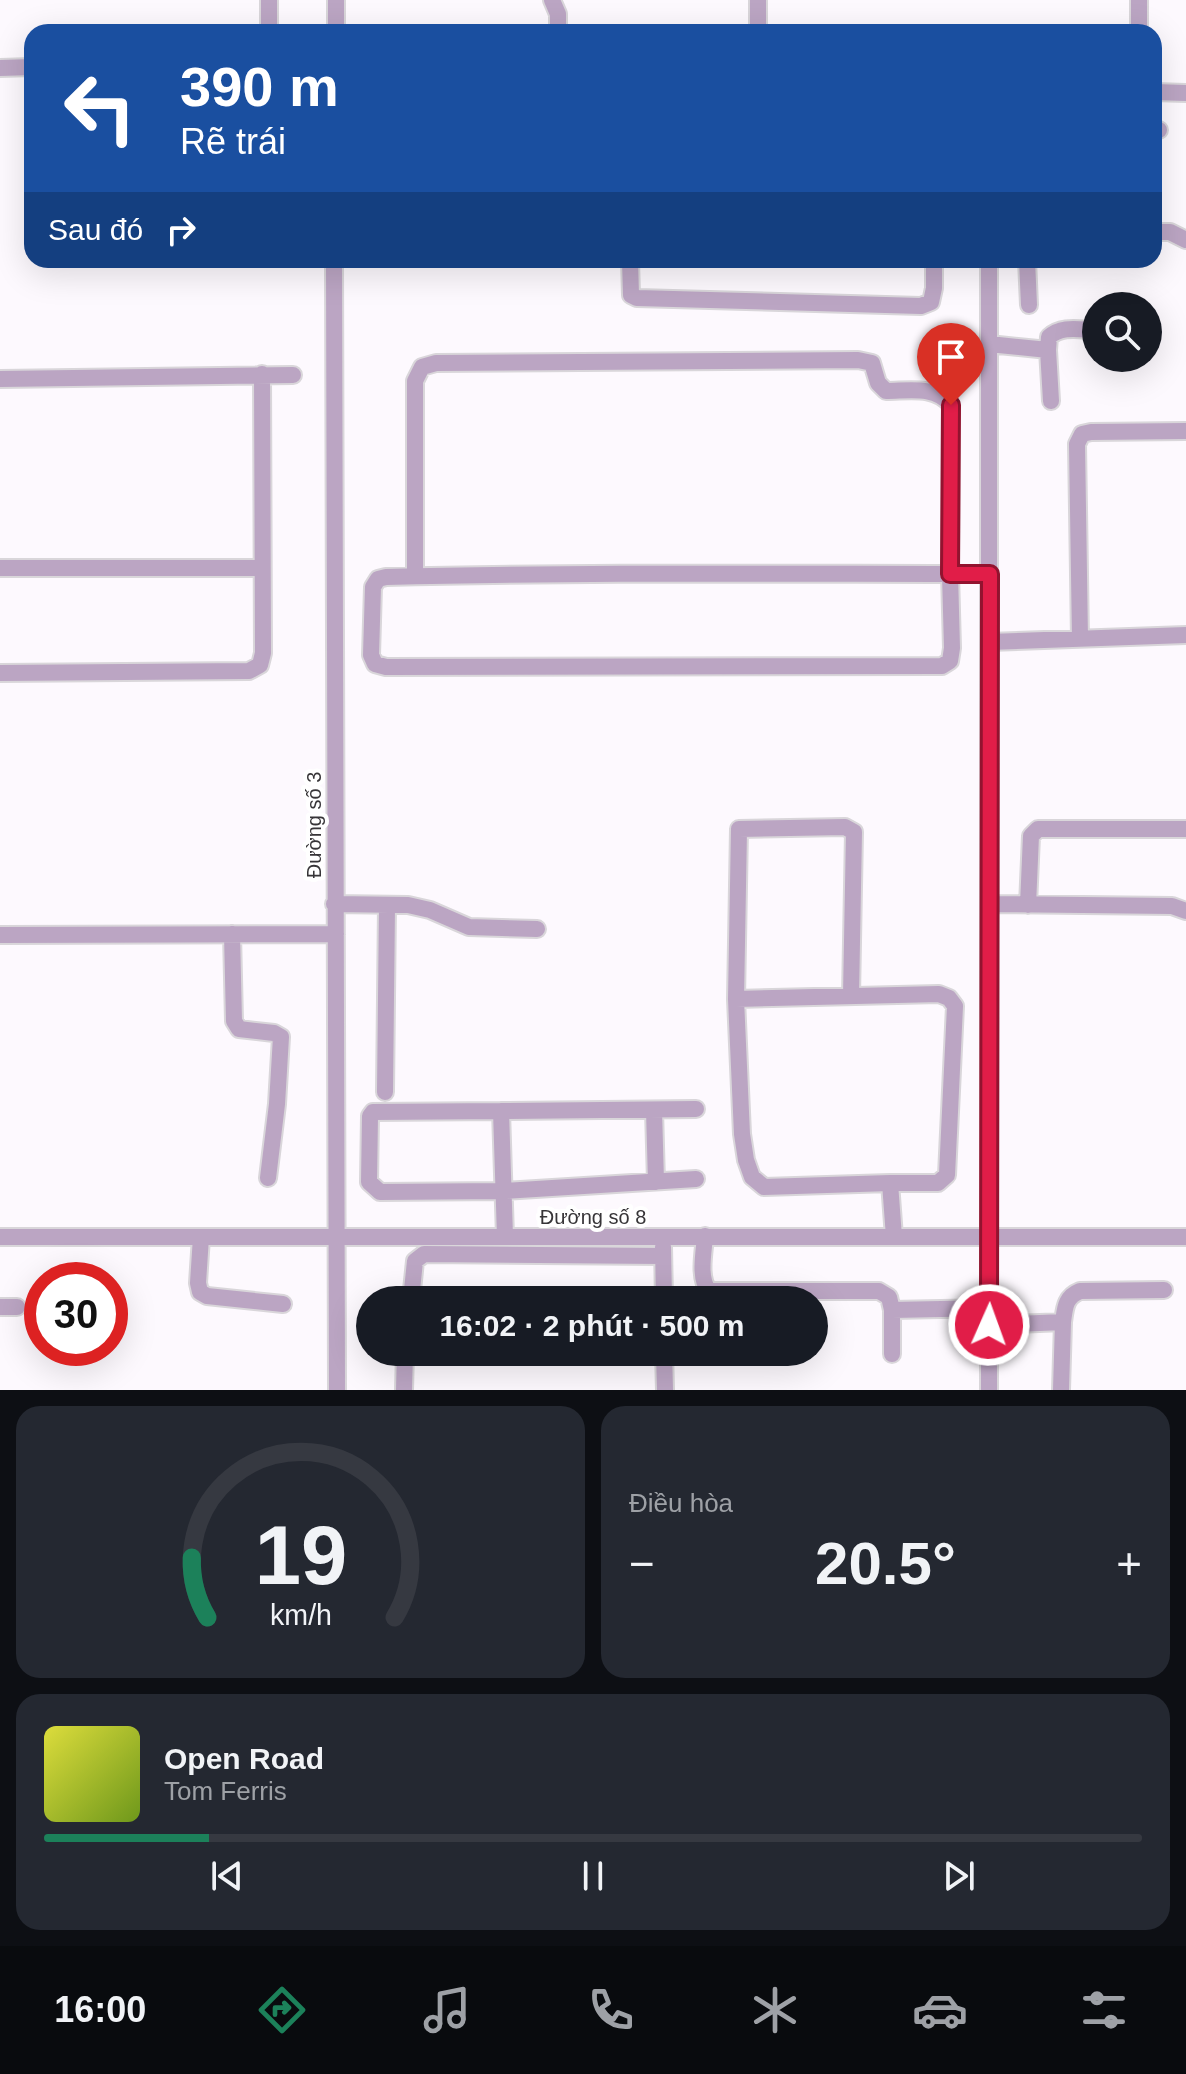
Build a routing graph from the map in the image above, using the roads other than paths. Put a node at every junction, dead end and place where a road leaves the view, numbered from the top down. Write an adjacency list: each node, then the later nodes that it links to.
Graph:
1 (269, 0): 6 (street)
2 (336, 0): 7 (street)
3 (552, 0): 8 (street)
4 (758, 0): 9 (street)
5 (1139, 0): 10 (street)
6 (269, 24)
7 (336, 24)
8 (558, 24)
9 (758, 24)
10 (1139, 24)
11 (24, 67): 12 (street)
12 (0, 68)
13 (1162, 92): 14 (street)
14 (1186, 93)
15 (1162, 232): 16 (street)
16 (1186, 240)
17 (334, 268): 41 (street, Đường số 3)
18 (630, 268): 19 (street)
19 (934, 268)
20 (989, 268): 24 (street)
21 (1027, 268): 22 (street)
22 (1029, 305)
23 (1082, 330): 25 (street)
24 (989, 344): 25 (street); 34 (street)
25 (1048, 350): 29 (street)
26 (262, 374): 27 (street); 28 (street); 32 (street)
27 (293, 375)
28 (0, 379)
29 (1051, 401)
30 (1186, 431): 37 (street)
31 (0, 568): 32 (street)
32 (262, 568): 39 (street)
33 (950, 574): 34 (street); 35 (street); 35 (street); 35 (street)
34 (990, 574): 38 (street)
35 (415, 576)
36 (1186, 635): 37 (street)
37 (1080, 639): 38 (street)
38 (989, 642): 42 (street)
39 (0, 673)
40 (1186, 829): 44 (street)
41 (334, 904): 43 (street); 48 (street, Đường số 3)
42 (990, 904): 44 (street); 67 (street)
43 (387, 905): 46 (street); 52 (street)
44 (1028, 905): 45 (street)
45 (1186, 911)
46 (537, 929)
47 (232, 934): 48 (street); 49 (street); 56 (street)
48 (336, 934): 69 (street, Đường số 3)
49 (0, 935)
50 (851, 996): 51 (street); 51 (street); 59 (street)
51 (736, 999): 59 (street)
52 (385, 1092)
53 (696, 1109): 54 (street)
54 (654, 1110): 55 (street); 58 (street)
55 (501, 1111): 60 (street); 60 (street)
56 (268, 1178)
57 (696, 1179): 58 (street)
58 (656, 1182): 60 (street)
59 (890, 1183): 66 (street)
60 (503, 1191): 64 (street)
61 (705, 1236): 65 (street, Đường số 8); 66 (street, Đường số 8); 75 (street)
62 (0, 1237): 63 (street, Đường số 8)
63 (201, 1237): 69 (street, Đường số 8); 74 (street)
64 (505, 1237): 65 (street, Đường số 8); 69 (street, Đường số 8)
65 (663, 1237): 70 (street)
66 (894, 1237): 67 (street, Đường số 8)
67 (990, 1237): 68 (street, Đường số 8); 76 (street)
68 (1186, 1237)
69 (337, 1238): 81 (street, Đường số 3)
70 (663, 1256): 71 (street); 72 (street)
71 (412, 1286)
72 (664, 1286)
73 (1164, 1290): 77 (street)
74 (283, 1304)
75 (892, 1310): 76 (street); 78 (street)
76 (989, 1316): 77 (street); 84 (street)
77 (1063, 1322): 85 (street)
78 (892, 1354)
79 (405, 1366): 82 (street)
80 (664, 1366): 83 (street)
81 (337, 1390)
82 (404, 1390)
83 (665, 1390)
84 (989, 1390)
85 (1061, 1390)

